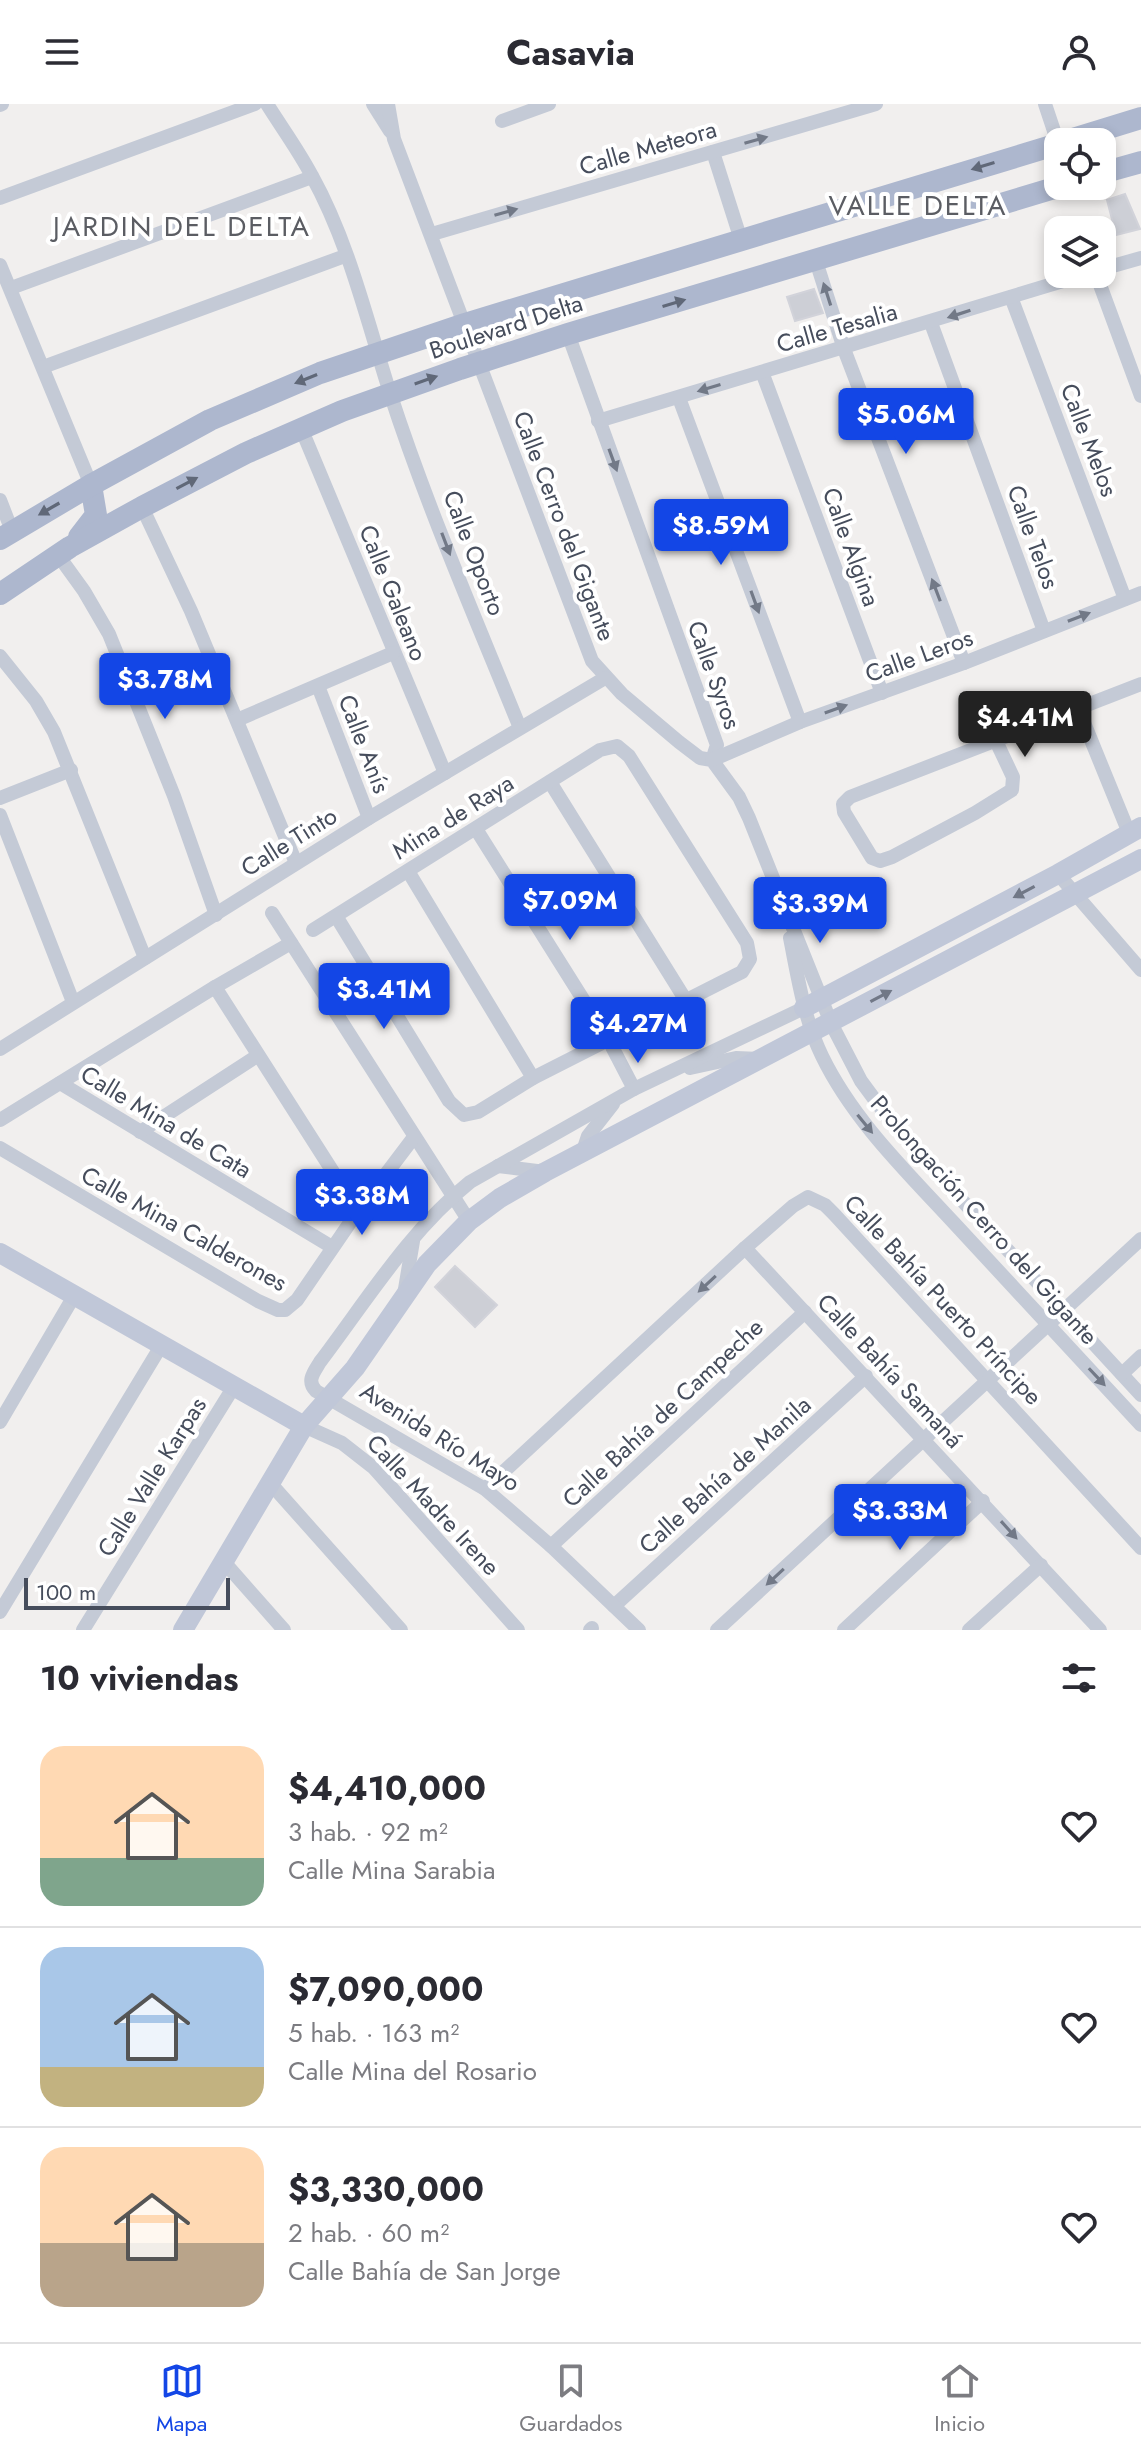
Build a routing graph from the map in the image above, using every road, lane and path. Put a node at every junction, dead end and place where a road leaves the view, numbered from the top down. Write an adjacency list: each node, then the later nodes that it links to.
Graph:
1 (255, 104): 20 (street)
2 (267, 104): 18 (street, Calle Oporto)
3 (373, 104): 12 (street)
4 (388, 104): 12 (street, Calle Cerro del Gigante)
5 (876, 104): 15 (street, Calle Meteora, one-way to 5)
6 (1045, 104): 10 (street)
7 (542, 105): 9 (street)
8 (1141, 118): 11 (main road, Boulevard Delta)
9 (502, 121)
10 (1054, 128)
11 (1109, 128)
12 (394, 139): 21 (street, Calle Cerro del Gigante)
13 (1141, 143): 16 (main road)
14 (1044, 148): 22 (main road, Boulevard Delta, one-way to 22)
15 (713, 152): 21 (street, Calle Meteora, one-way to 15); 22 (street)
16 (1141, 162): 17 (main road)
17 (1116, 169)
18 (312, 177): 23 (street, Calle Oporto); 29 (street)
19 (1044, 191): 25 (main road, Boulevard Delta)
20 (0, 198)
21 (432, 234): 33 (street, Calle Cerro del Gigante)
22 (741, 240): 33 (main road, Boulevard Delta)
23 (345, 256): 36 (street, Calle Oporto); 38 (street)
24 (1141, 258): 27 (street)
25 (816, 261): 34 (main road, Boulevard Delta, one-way to 25); 35 (street, one-way to 25)
26 (0, 265): 29 (street)
27 (1116, 265)
28 (1044, 287): 31 (street, Calle Tesalia)
29 (11, 288): 38 (street)
30 (1101, 288): 41 (street)
31 (1011, 297): 32 (street, Calle Tesalia, one-way to 32); 52 (street, Calle Melos)
32 (931, 323): 35 (street, Calle Tesalia); 53 (street, Calle Telos)
33 (465, 324): 36 (main road, Boulevard Delta); 37 (street, Calle Cerro del Gigante)
34 (568, 334): 37 (main road, Boulevard Delta); 43 (street, Calle Syros)
35 (844, 349): 39 (street, Calle Tesalia); 56 (street, one-way to 35)
36 (379, 353): 40 (street, Calle Oporto); 45 (main road, Boulevard Delta, one-way to 45)
37 (478, 363): 40 (main road, Boulevard Delta, one-way to 37); 57 (street, Calle Cerro del Gigante)
38 (43, 367): 45 (street)
39 (762, 372): 42 (street, Calle Tesalia, one-way to 42); 60 (street, Calle Algina)
40 (390, 393): 44 (main road, Boulevard Delta); 64 (street, Calle Oporto, one-way to 64)
41 (1141, 396)
42 (679, 398): 43 (street, Calle Tesalia); 63 (street, one-way to 63)
43 (598, 421): 66 (street, Calle Syros, one-way to 66)
44 (301, 428): 47 (main road, Boulevard Delta, one-way to 44); 54 (street, Calle Galeano)
45 (91, 485): 48 (main road, Boulevard Delta, one-way to 48); 49 (main road)
46 (0, 500): 48 (street)
47 (142, 507): 49 (main road, Boulevard Delta); 62 (street)
48 (4, 535)
49 (64, 551): 51 (main road, Boulevard Delta); 81 (street)
50 (1141, 593): 52 (street, Calle Leros)
51 (0, 594)
52 (1125, 599): 53 (street, Calle Leros, one-way to 52)
53 (1044, 631): 56 (street, Calle Leros)
54 (393, 653): 59 (street); 68 (street, Calle Galeano)
55 (0, 656): 67 (street)
56 (964, 663): 60 (street, Calle Leros)
57 (605, 678): 64 (street, Calle Tinto); 66 (street, Calle Cerro del Gigante)
58 (1141, 684): 61 (street)
59 (318, 686): 62 (street); 72 (street, Calle Anís)
60 (882, 693): 63 (street, Calle Leros, one-way to 60)
61 (1078, 708): 65 (street); 74 (street)
62 (237, 720): 76 (street)
63 (800, 722): 66 (street, Calle Leros)
64 (520, 728): 68 (street, Calle Tinto)
65 (996, 741): 65 (street)
66 (712, 760): 90 (street, Calle Cerro del Gigante)
67 (71, 770): 70 (street); 85 (street)
68 (445, 773): 72 (street, Calle Tinto)
69 (550, 782): 73 (street, Mina de Raya); 88 (street); 88 (street, Mina de Raya)
70 (0, 798)
71 (0, 815): 89 (street)
72 (369, 818): 76 (street, Calle Tinto)
73 (476, 829): 77 (street, Mina de Raya); 93 (street)
74 (1135, 830): 78 (street)
75 (1141, 859): 79 (street)
76 (296, 863): 81 (street, Calle Tinto)
77 (408, 871): 82 (street, Mina de Raya); 98 (street)
78 (1058, 874): 79 (street); 90 (street, one-way to 90)
79 (1074, 895): 86 (street); 91 (street, one-way to 79)
80 (272, 913): 84 (street)
81 (216, 915): 85 (street, Calle Tinto)
82 (336, 916): 83 (street, Mina de Raya); 98 (street)
83 (313, 930)
84 (291, 943): 87 (street); 103 (street)
85 (145, 958): 89 (street, Calle Tinto)
86 (1141, 970)
87 (215, 987): 95 (street); 99 (street)
88 (685, 999): 93 (street)
89 (73, 1002): 94 (street, Calle Tinto)
90 (813, 1003): 91 (street, Calle Cerro del Gigante); 92 (street, Calle Cerro del Gigante); 97 (street)
91 (831, 1023): 92 (street); 118 (street, Prolongación Cerro del Gigante)
92 (812, 1032): 96 (street); 120 (street, Prolongación Cerro del Gigante, one-way to 120)
93 (608, 1039): 98 (street); 100 (street)
94 (1, 1044)
95 (257, 1056): 102 (street); 109 (street)
96 (760, 1059): 97 (street); 105 (street)
97 (670, 1071): 100 (street)
98 (533, 1078)
99 (60, 1083): 101 (street); 102 (street, Calle Mina de Cata)
100 (627, 1092): 105 (street); 106 (street)
101 (0, 1120)
102 (140, 1132): 113 (street, Calle Mina de Cata)
103 (414, 1137): 108 (street); 109 (street, Calle Mina Calderones)
104 (0, 1148): 113 (street, Calle Mina Calderones)
105 (582, 1154): 107 (street)
106 (494, 1166): 107 (street); 108 (street)
107 (545, 1172): 110 (street)
108 (452, 1196): 110 (street); 111 (street)
109 (358, 1211): 113 (street, Calle Mina Calderones)
110 (469, 1221): 117 (street)
111 (414, 1237): 117 (street); 127 (street)
112 (1141, 1239): 118 (street)
113 (332, 1247)
114 (745, 1248): 119 (street, Calle Bahía Samaná); 125 (street, Calle Bahía Puerto Príncipe); 134 (street, Calle Bahía Puerto Príncipe, one-way to 134)
115 (0, 1253): 116 (street)
116 (74, 1296): 121 (street); 129 (street)
117 (404, 1296): 127 (street)
118 (1062, 1310): 120 (street); 123 (street, Prolongación Cerro del Gigante)
119 (805, 1312): 124 (street, Calle Bahía Samaná); 136 (street, Calle Bahía de Campeche)
120 (1048, 1324): 125 (street); 130 (street, Prolongación Cerro del Gigante, one-way to 130)
121 (161, 1346): 126 (street); 141 (street)
122 (1141, 1356): 123 (street)
123 (1122, 1374): 128 (street, Prolongación Cerro del Gigante)
124 (866, 1376): 132 (street, Calle Bahía Samaná); 140 (street, Calle Bahía de Manila)
125 (987, 1380): 132 (street); 137 (street, Calle Bahía Puerto Príncipe)
126 (233, 1388): 131 (street); 143 (street, Calle Valle Karpas)
127 (323, 1395): 131 (street); 134 (street, Avenida Río Mayo)
128 (1141, 1395)
129 (0, 1422)
130 (1141, 1425)
131 (304, 1426): 133 (street); 147 (street, Calle Madre Irene)
132 (924, 1440): 135 (street, Calle Bahía Samaná); 149 (street, one-way to 149)
133 (271, 1484): 138 (street); 146 (street)
134 (485, 1489): 136 (street, Avenida Río Mayo)
135 (983, 1501): 139 (street, Calle Bahía Samaná, one-way to 139); 150 (street)
136 (551, 1546): 140 (street, Avenida Río Mayo)
137 (1141, 1548)
138 (224, 1562): 144 (street); 145 (street)
139 (1041, 1565): 142 (street, Calle Bahía Samaná); 151 (street)
140 (614, 1606): 148 (street, Avenida Río Mayo)
141 (0, 1612)
142 (1098, 1629)
143 (83, 1630)
144 (183, 1630)
145 (284, 1630)
146 (401, 1630)
147 (518, 1630)
148 (639, 1630)
149 (717, 1630)
150 (844, 1630)
151 (969, 1630)

